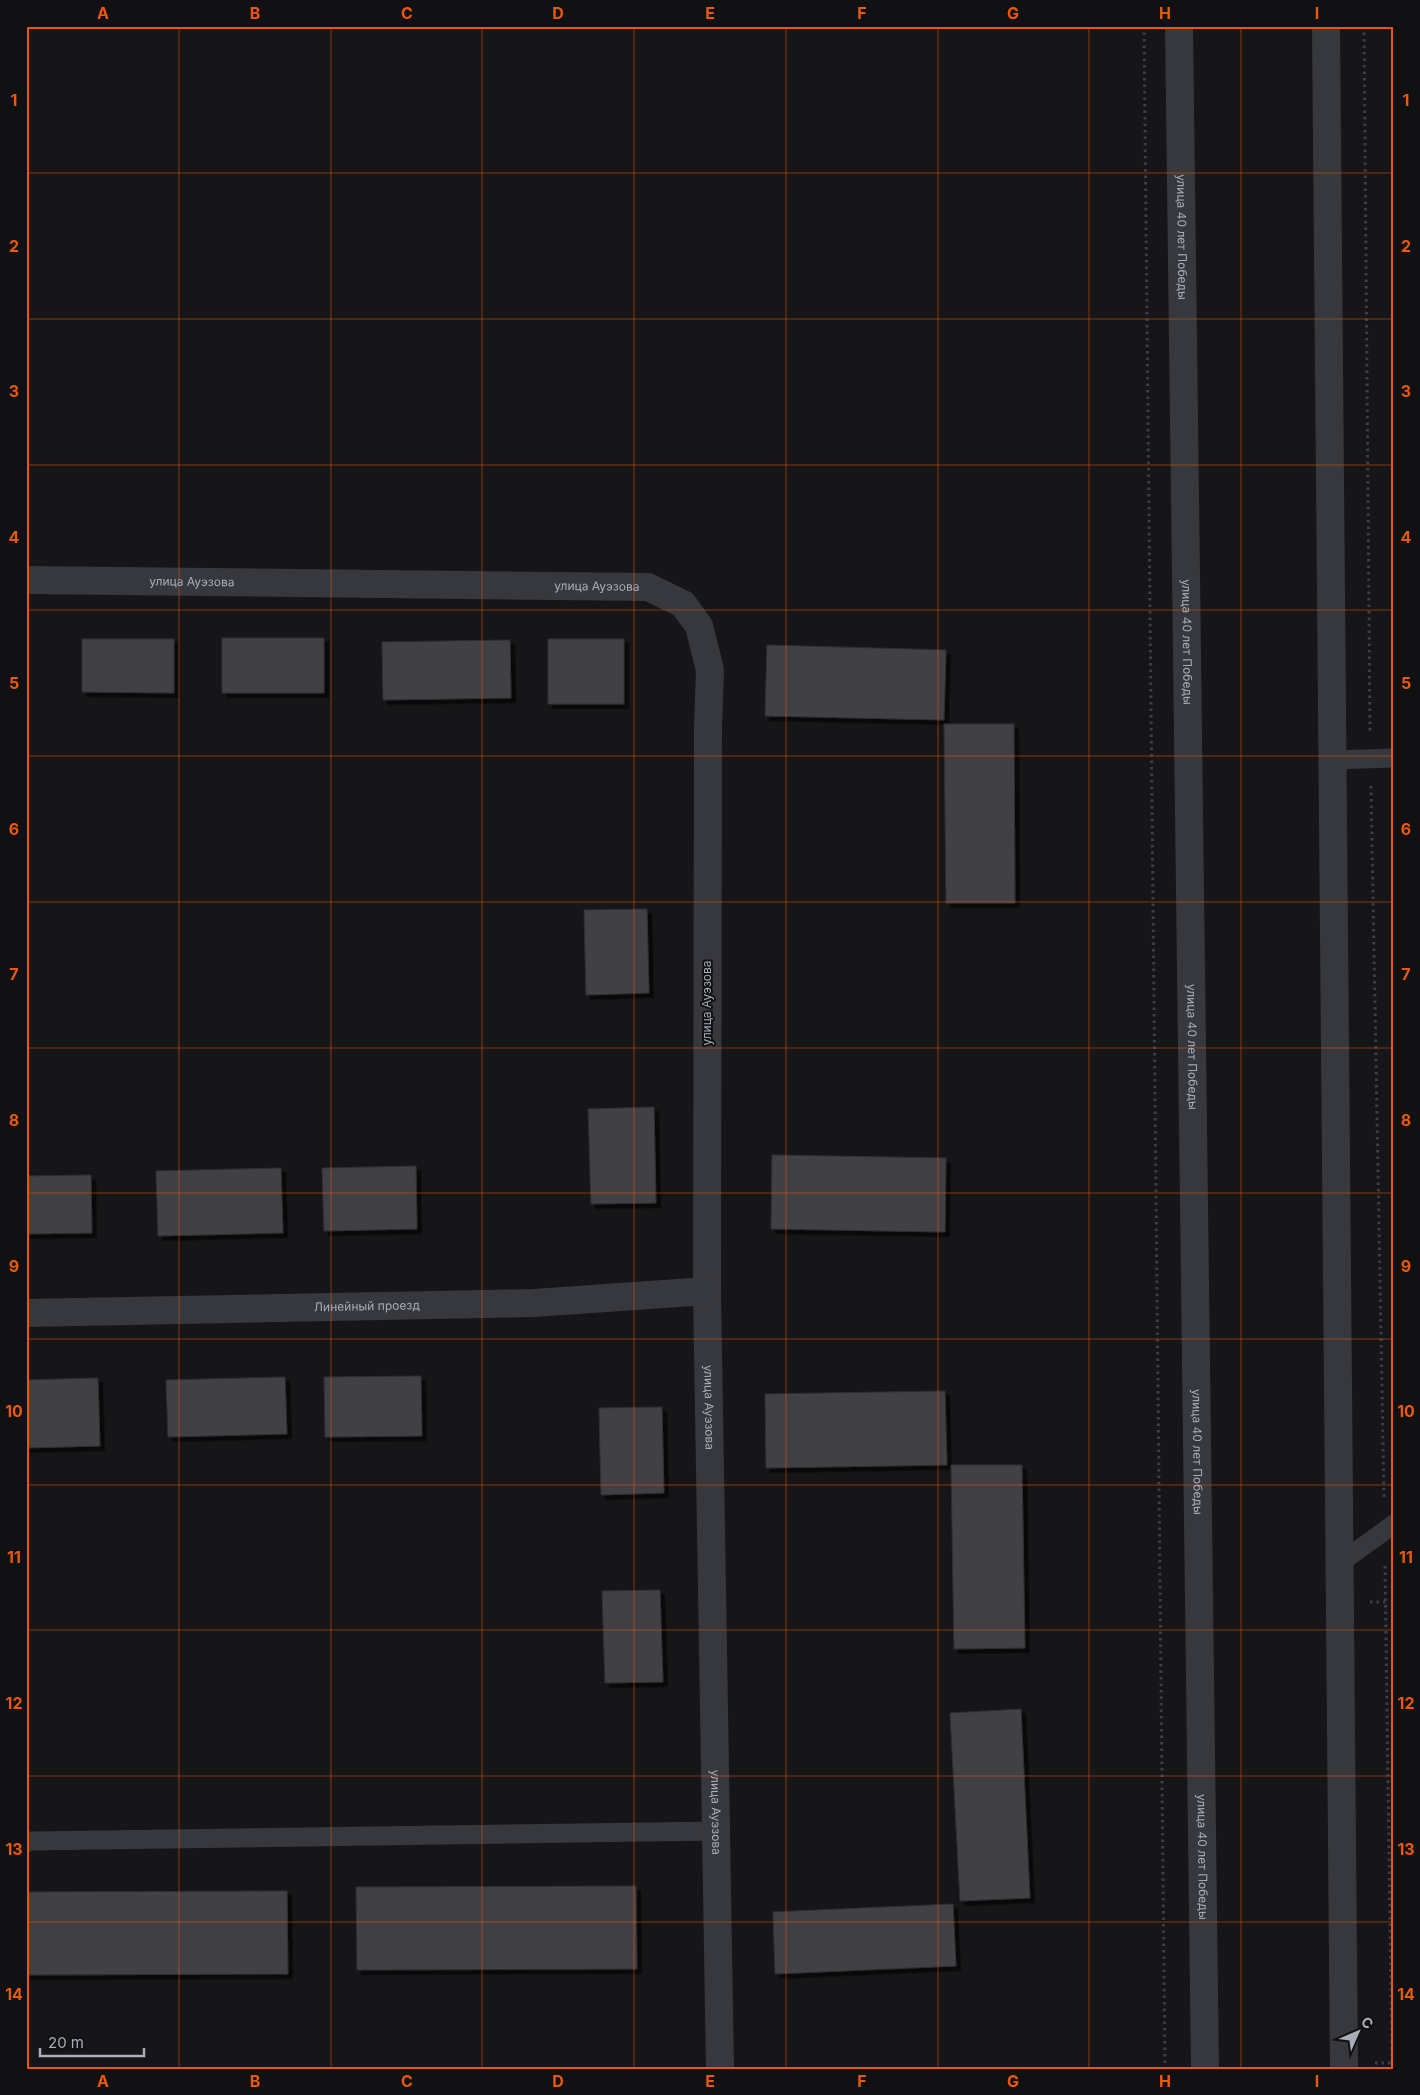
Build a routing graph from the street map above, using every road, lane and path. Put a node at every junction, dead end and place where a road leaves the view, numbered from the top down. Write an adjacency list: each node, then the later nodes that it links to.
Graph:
1 (1144, 26): 17 (path)
2 (1179, 26): 18 (street, улица 40 лет Победы)
3 (1326, 26): 8 (street)
4 (1364, 26): 7 (path)
5 (26, 580): 9 (street, улица Ауэзова)
6 (1394, 758): 7 (lane)
7 (1370, 759): 8 (lane); 11 (path)
8 (1333, 760): 12 (street)
9 (707, 1291): 10 (street, Линейный проезд); 13 (street, улица Ауэзова)
10 (26, 1313)
11 (1389, 1527): 12 (lane); 15 (path)
12 (1340, 1563): 19 (street)
13 (716, 1832): 14 (lane); 16 (street, улица Ауэзова)
14 (26, 1843)
15 (1392, 2063)
16 (720, 2069)
17 (1165, 2069)
18 (1205, 2069)
19 (1344, 2069)

